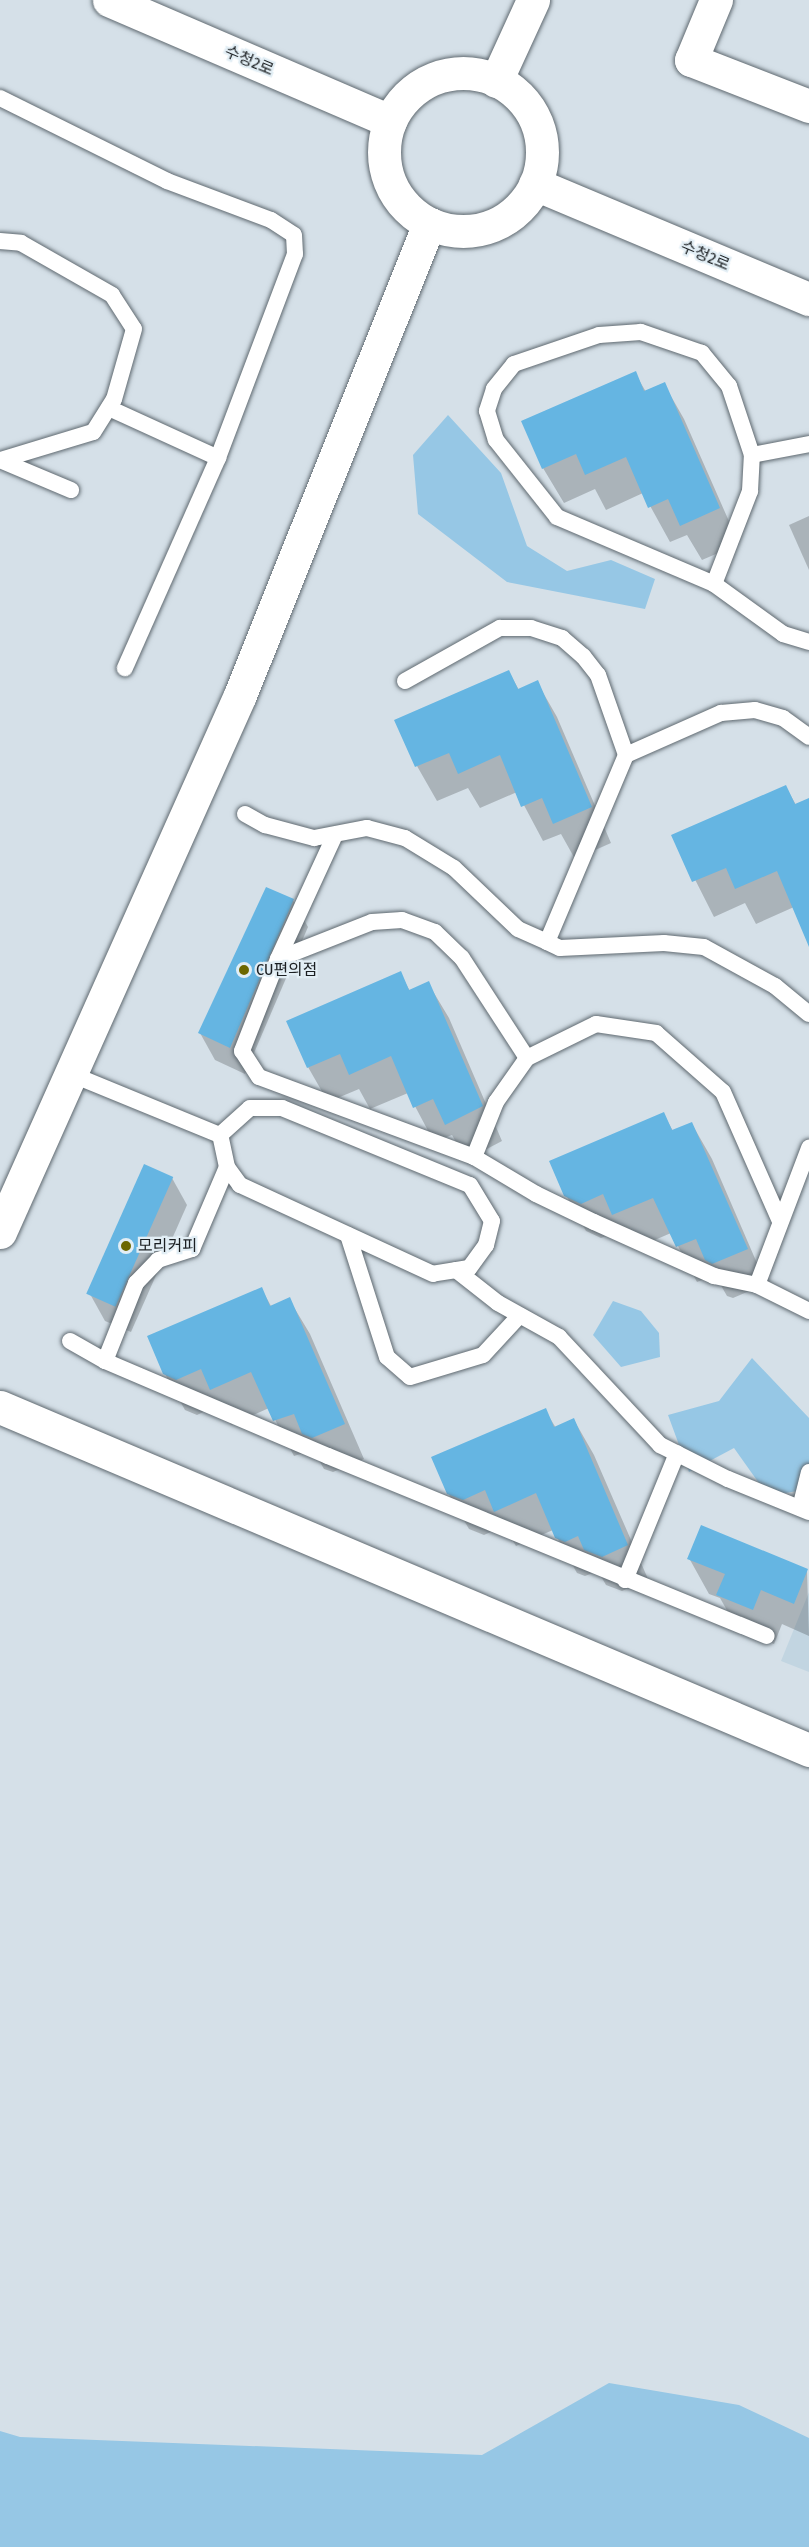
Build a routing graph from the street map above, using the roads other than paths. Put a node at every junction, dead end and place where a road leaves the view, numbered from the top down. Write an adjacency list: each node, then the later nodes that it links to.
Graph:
1 (109, 0): 7 (street, 수청2로)
2 (533, 0): 4 (street)
3 (716, 0): 6 (street)
4 (496, 81): 7 (street); 8 (street)
5 (0, 99): 15 (lane)
6 (809, 106)
7 (390, 121): 9 (street)
8 (535, 184): 9 (street); 11 (street, 수청2로)
9 (429, 224): 30 (street)
10 (0, 241): 12 (lane)
11 (809, 299)
12 (109, 408): 15 (lane); 16 (lane)
13 (809, 444): 14 (lane)
14 (752, 455): 18 (lane); 18 (lane)
15 (218, 458): 20 (lane)
16 (1, 460): 17 (lane)
17 (71, 490)
18 (714, 584): 19 (lane)
19 (809, 642)
20 (125, 668)
21 (405, 681): 23 (lane)
22 (809, 737): 23 (lane)
23 (626, 755): 26 (lane)
24 (245, 814): 25 (lane)
25 (334, 837): 26 (lane); 27 (lane)
26 (547, 942): 28 (lane)
27 (278, 959): 29 (lane); 31 (lane)
28 (809, 1014)
29 (527, 1058): 35 (lane); 37 (lane)
30 (71, 1074): 33 (lane); 38 (street)
31 (272, 1082): 32 (lane); 35 (lane)
32 (262, 1108): 33 (lane); 40 (lane)
33 (220, 1135): 36 (lane)
34 (809, 1148): 37 (lane)
35 (474, 1157): 41 (lane)
36 (227, 1167): 39 (lane); 45 (lane)
37 (780, 1221): 41 (lane)
38 (0, 1233)
39 (348, 1235): 40 (lane); 43 (lane)
40 (456, 1270): 43 (lane)
41 (757, 1285): 42 (lane)
42 (809, 1311)
43 (520, 1315): 47 (lane)
44 (70, 1341): 45 (lane)
45 (105, 1361): 50 (lane)
46 (0, 1407): 52 (street)
47 (677, 1453): 49 (lane); 50 (lane)
48 (809, 1472): 49 (lane)
49 (804, 1510)
50 (625, 1580): 51 (lane)
51 (767, 1636)
52 (809, 1750)

